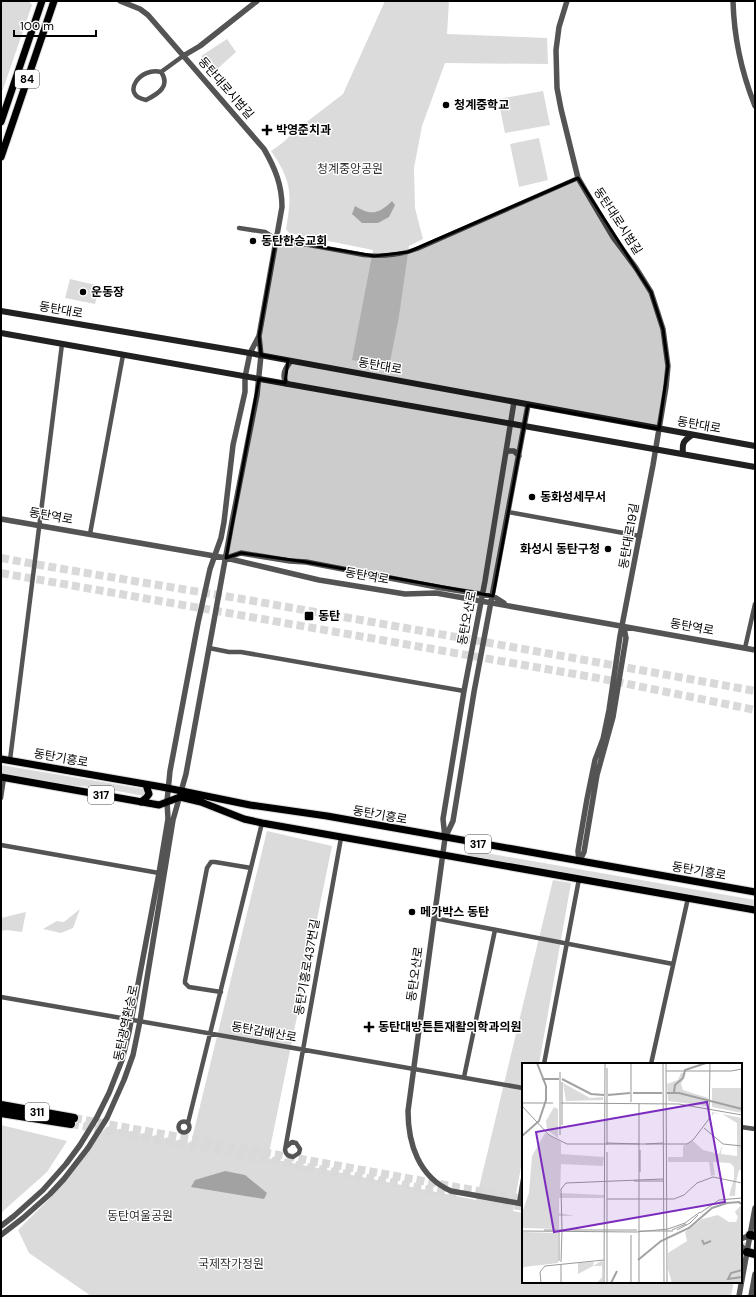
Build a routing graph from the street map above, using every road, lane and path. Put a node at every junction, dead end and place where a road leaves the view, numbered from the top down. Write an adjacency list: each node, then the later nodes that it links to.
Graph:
1 (42, 1): 10 (main road, 84)
2 (54, 1): 11 (main road, 84)
3 (120, 1): 7 (street)
4 (257, 1): 7 (street, 동탄대로시범길)
5 (567, 1): 12 (street, 동탄대로시범길)
6 (733, 1): 9 (street)
7 (183, 56): 8 (street); 14 (street, 동탄대로시범길)
8 (161, 72): 8 (street)
9 (755, 106)
10 (1, 122)
11 (1, 157)
12 (578, 178): 14 (street); 30 (street, 동탄대로시범길)
13 (239, 228): 14 (street)
14 (276, 239): 17 (street, 동탄대로시범길)
15 (1, 311): 19 (main road, 동탄대로)
16 (1, 333): 18 (main road)
17 (259, 336): 19 (street, 동탄대로시범길); 21 (street, 동탄대로시범길)
18 (62, 344): 20 (main road); 42 (street)
19 (250, 353): 21 (main road, 동탄대로); 23 (street)
20 (123, 355): 23 (main road); 43 (street)
21 (261, 355): 22 (main road, 동탄대로); 24 (street, 동탄대로시범길)
22 (291, 361): 25 (street); 26 (main road, 동탄대로)
23 (245, 377): 24 (main road); 40 (street)
24 (260, 379): 25 (main road); 41 (street, 동탄대로시범길)
25 (288, 384): 28 (main road)
26 (514, 402): 27 (main road, 동탄대로); 28 (street, 동탄오산로)
27 (528, 405): 29 (street, 동탄오산로); 30 (main road, 동탄대로)
28 (510, 424): 29 (main road); 34 (street, 동탄오산로)
29 (524, 426): 33 (main road); 36 (street, 동탄오산로)
30 (659, 429): 31 (main road, 동탄대로); 33 (street, 동탄대로시범길)
31 (692, 435): 32 (main road, 동탄대로); 35 (main road)
32 (755, 446)
33 (655, 449): 35 (main road); 44 (street, 동탄대로19길)
34 (506, 453): 36 (street); 49 (street, 동탄오산로)
35 (683, 454): 37 (main road)
36 (519, 456): 38 (street, 동탄오산로)
37 (755, 467)
38 (508, 512): 44 (street); 50 (street, 동탄오산로)
39 (1, 519): 42 (street, 동탄역로)
40 (224, 522): 41 (street); 45 (street)
41 (232, 522): 46 (street, 동탄대로시범길)
42 (40, 526): 43 (street, 동탄역로); 58 (street)
43 (90, 534): 45 (street, 동탄역로)
44 (640, 536): 52 (street, 동탄대로19길)
45 (215, 556): 46 (street, 동탄역로); 61 (street, 동탄광역환승로)
46 (226, 558): 47 (street, 동탄역로); 48 (street, 동탄역로); 53 (street)
47 (272, 558): 48 (street); 49 (street, 동탄역로)
48 (270, 568): 49 (street, 동탄역로)
49 (482, 597): 50 (street, 동탄역로); 56 (street, 동탄오산로)
50 (492, 599): 52 (street, 동탄역로); 68 (street, 동탄오산로)
51 (755, 604): 54 (street)
52 (623, 626): 54 (street, 동탄역로); 71 (street, 동탄대로19길)
53 (209, 648): 56 (street); 62 (street, 동탄광역환승로)
54 (744, 648): 55 (street, 동탄역로)
55 (755, 650)
56 (464, 691): 68 (street, 동탄오산로)
57 (1, 759): 58 (main road, 동탄기흥로 / 317)
58 (10, 760): 60 (main road, 동탄기흥로 / 317)
59 (2, 778): 63 (street); 65 (main road, 동탄기흥로 / 317)
60 (146, 785): 61 (main road, 동탄기흥로 / 317); 65 (main road)
61 (168, 788): 62 (main road, 동탄기흥로 / 317); 64 (street, 동탄광역환승로)
62 (181, 794): 64 (main road, 동탄기흥로 / 317); 66 (main road, 동탄기흥로 / 317); 68 (main road, 동탄기흥로 / 317); 85 (street, 동탄광역환승로)
63 (1, 798)
64 (167, 801): 65 (main road, 동탄기흥로 / 317); 73 (street, 동탄광역환승로)
65 (141, 802)
66 (262, 823): 67 (main road, 동탄기흥로 / 317); 72 (street)
67 (340, 838): 70 (main road, 동탄기흥로 / 317); 87 (street, 동탄기흥로437번길)
68 (445, 838): 70 (street, 동탄오산로); 71 (main road, 동탄기흥로 / 317)
69 (1, 846): 73 (street)
70 (442, 855): 74 (main road, 동탄기흥로 / 317); 78 (street, 동탄오산로)
71 (579, 861): 75 (main road, 동탄기흥로 / 317)
72 (251, 868): 82 (street); 82 (street)
73 (159, 872): 84 (street, 동탄광역환승로)
74 (579, 879): 76 (main road, 동탄기흥로 / 317); 80 (street)
75 (755, 892)
76 (688, 898): 77 (main road, 동탄기흥로 / 317); 81 (street)
77 (755, 910)
78 (434, 918): 79 (street); 90 (street, 동탄오산로)
79 (495, 930): 80 (street); 91 (street)
80 (566, 944): 81 (street); 88 (street)
81 (673, 964): 89 (street)
82 (221, 992): 86 (street)
83 (1, 997): 84 (street, 동탄감배산로)
84 (132, 1020): 85 (street, 동탄감배산로); 108 (street, 동탄광역환승로)
85 (140, 1021): 86 (street, 동탄감배산로); 109 (street, 동탄광역환승로)
86 (211, 1033): 87 (street, 동탄감배산로); 99 (street)
87 (302, 1049): 90 (street, 동탄감배산로); 100 (street, 동탄기흥로437번길)
88 (544, 1063)
89 (651, 1063)
90 (414, 1069): 91 (street, 동탄감배산로); 106 (street, 동탄오산로)
91 (464, 1078): 92 (street, 동탄감배산로)
92 (522, 1088)
93 (1, 1102): 95 (highway)
94 (1, 1106): 95 (highway, 311)
95 (28, 1110): 98 (highway, 311)
96 (1, 1112): 98 (highway, 311)
97 (1, 1117): 98 (highway)
98 (49, 1121)
99 (188, 1123)
100 (289, 1123): 103 (street); 104 (street, 동탄기흥로437번길)
101 (742, 1127): 102 (street)
102 (755, 1129)
103 (292, 1142): 104 (street); 104 (street)
104 (286, 1146)
105 (522, 1191): 106 (street)
106 (521, 1203)
107 (755, 1208): 110 (street)
108 (1, 1226)
109 (1, 1235)
110 (753, 1236): 111 (street); 112 (street)
111 (742, 1239)
112 (748, 1251): 114 (street)
113 (755, 1274): 117 (street)
114 (742, 1281)
115 (742, 1283): 116 (street)
116 (739, 1296)
117 (751, 1296)

